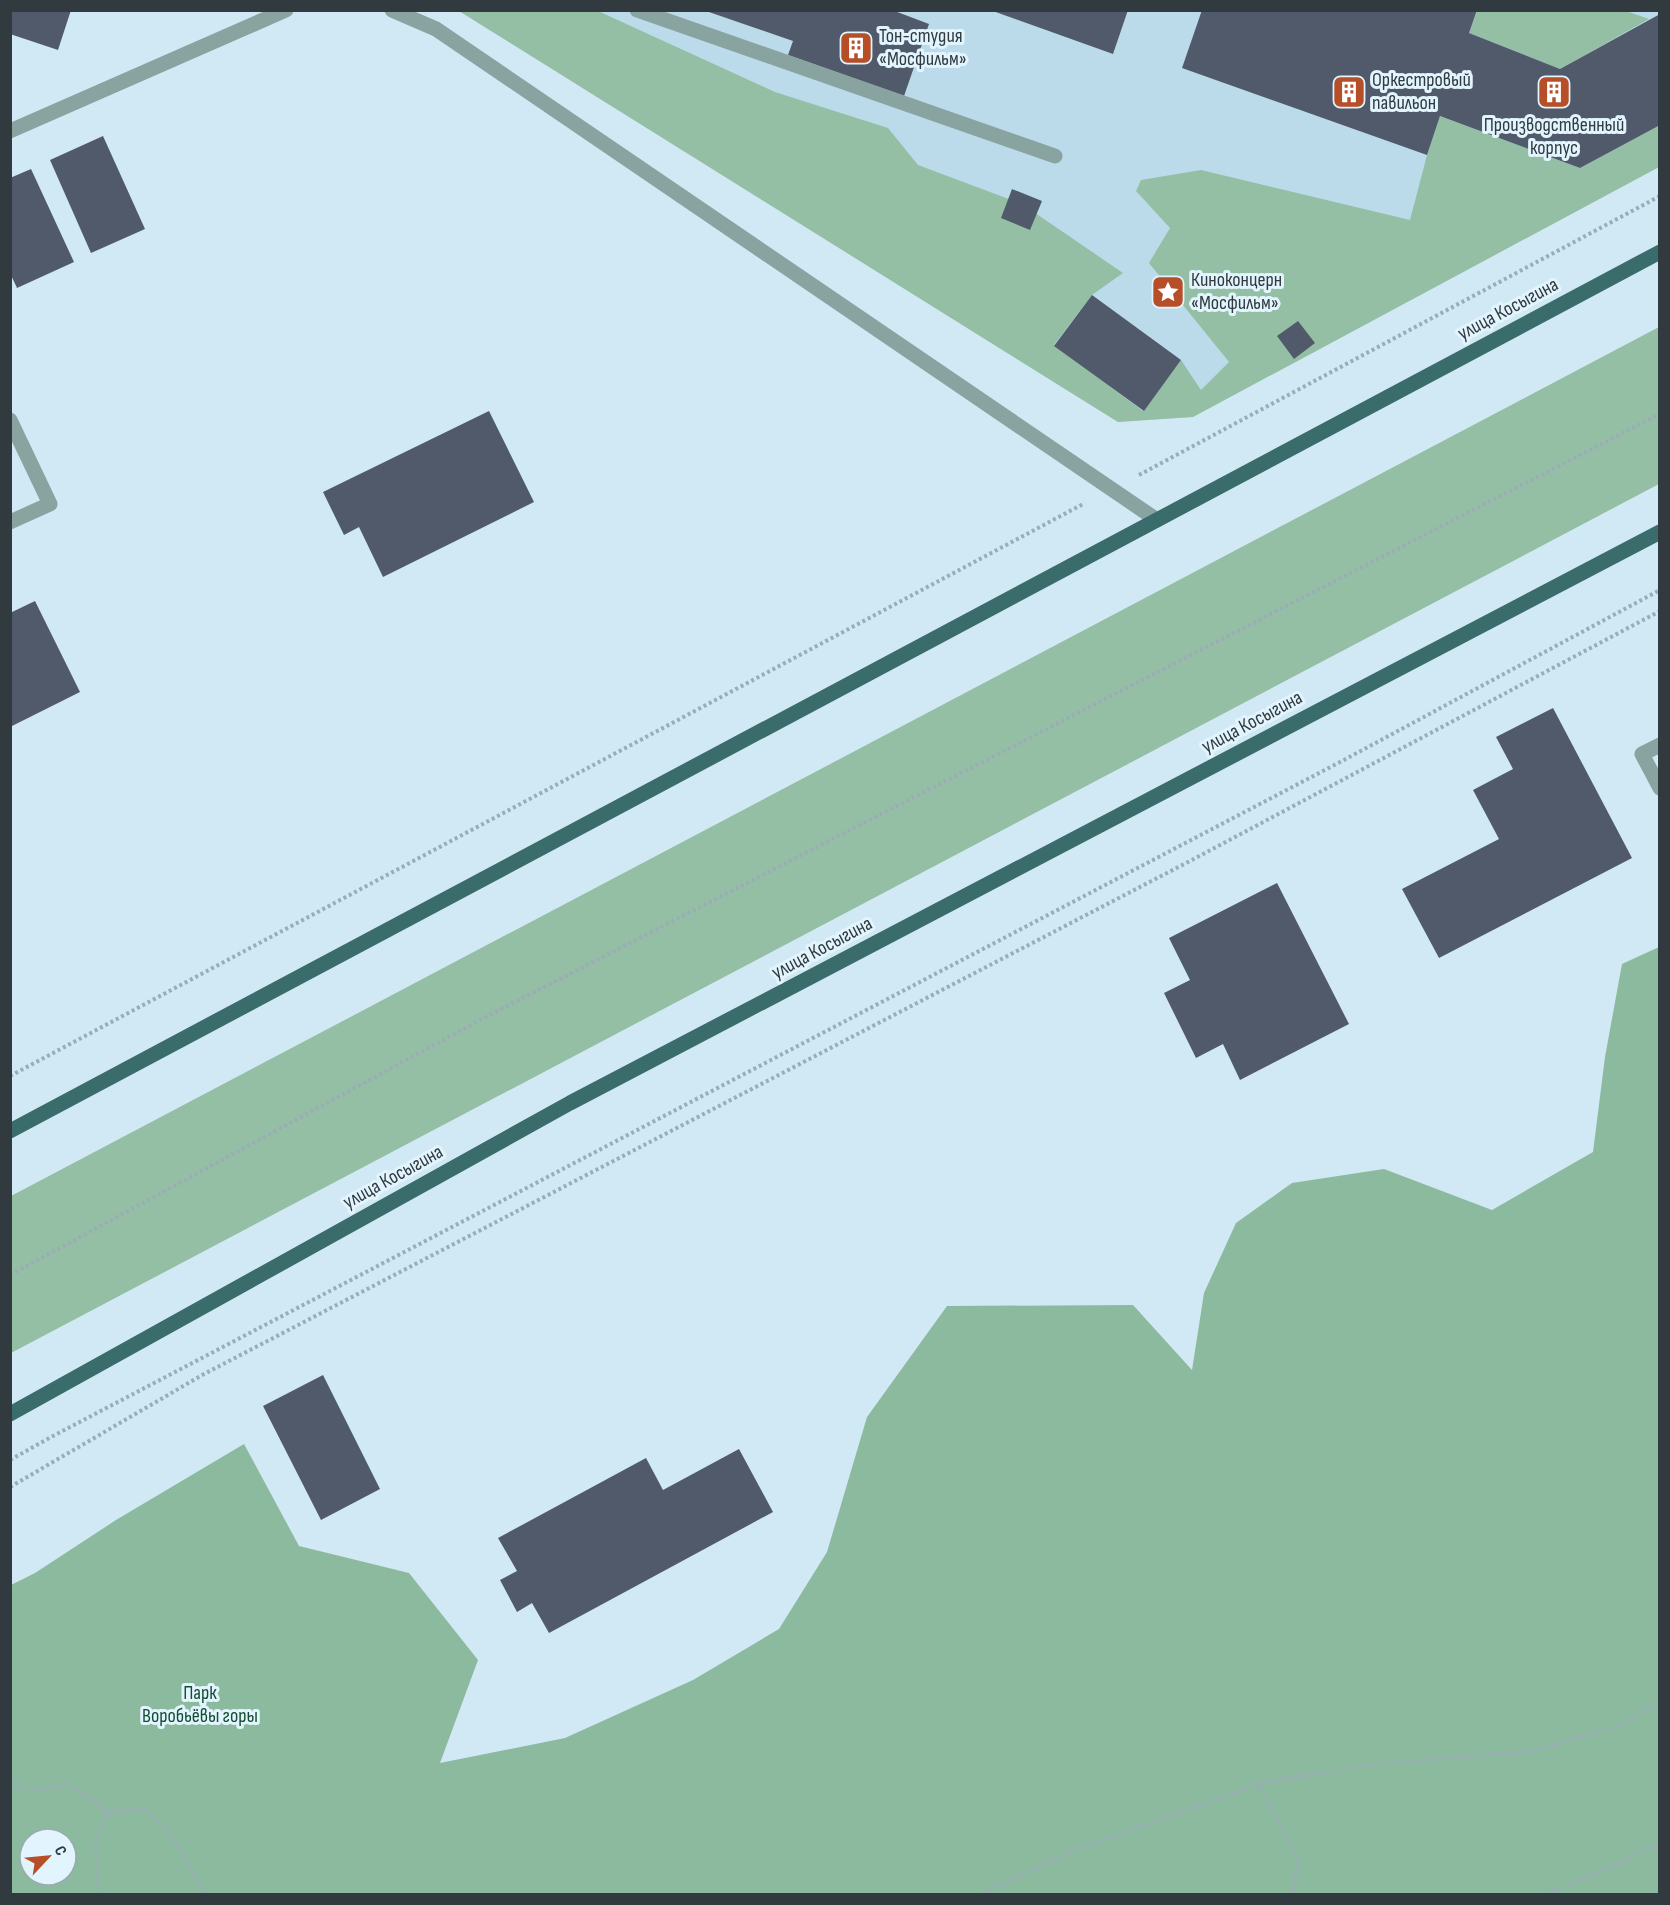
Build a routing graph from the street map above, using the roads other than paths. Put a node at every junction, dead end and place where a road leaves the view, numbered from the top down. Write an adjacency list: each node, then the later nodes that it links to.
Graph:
1 (286, 10): 4 (lane)
2 (392, 10): 8 (lane)
3 (638, 10): 5 (lane)
4 (10, 131)
5 (1055, 156)
6 (1659, 252): 8 (main road, улица Косыгина)
7 (10, 420): 9 (lane)
8 (1157, 520): 13 (main road, улица Косыгина)
9 (10, 522)
10 (1659, 532): 14 (main road, улица Косыгина)
11 (1659, 744): 12 (lane)
12 (1659, 788)
13 (10, 1131)
14 (10, 1414)

